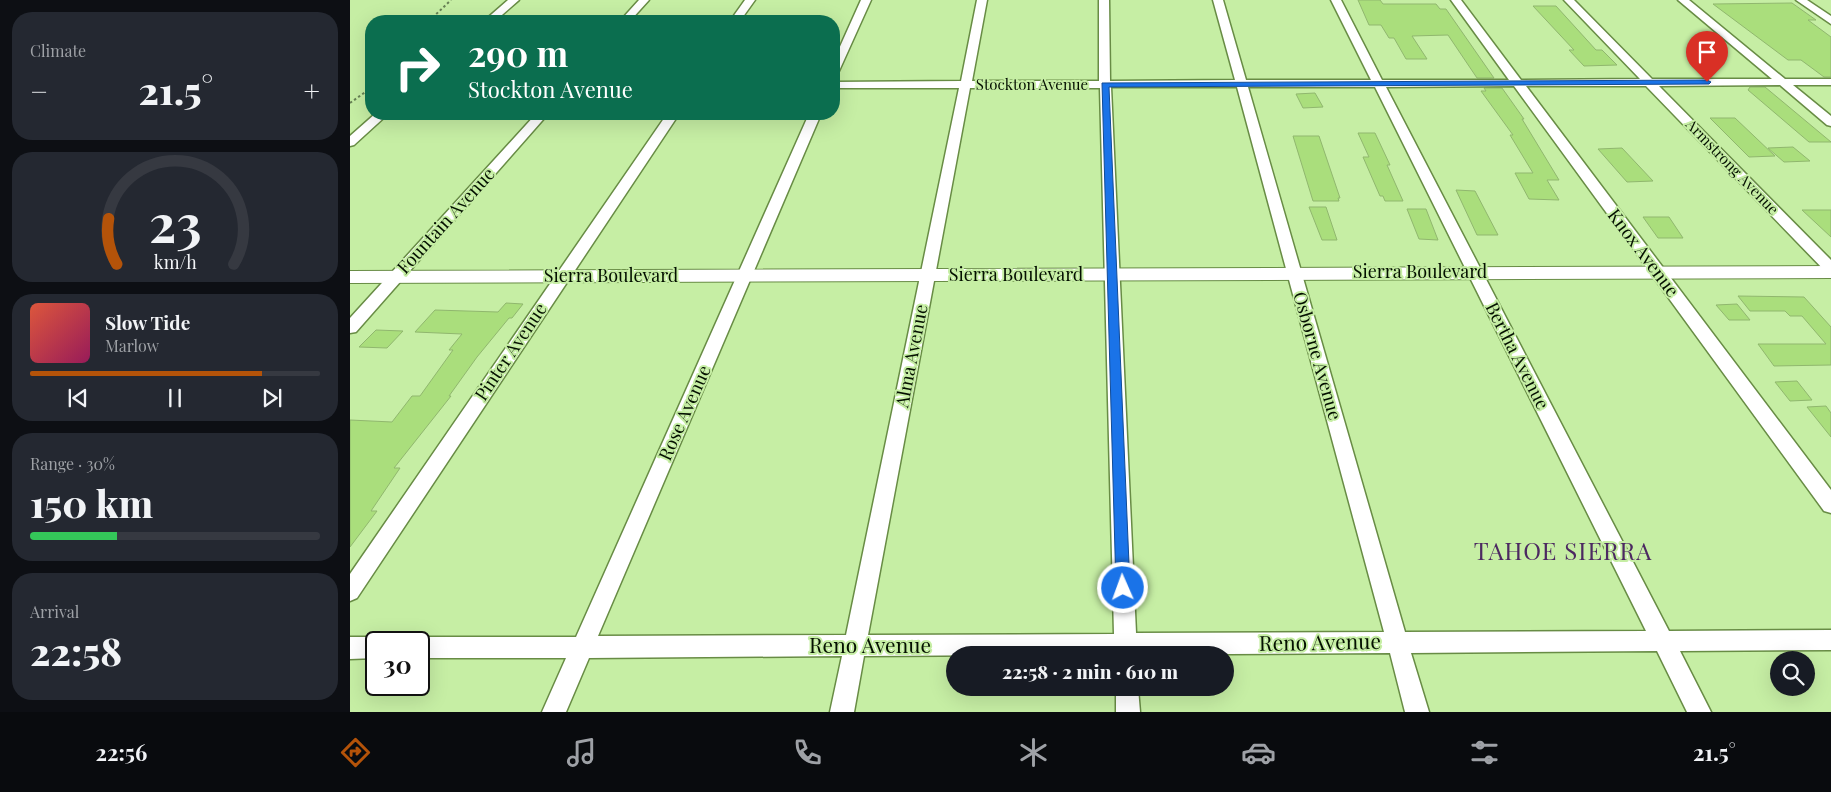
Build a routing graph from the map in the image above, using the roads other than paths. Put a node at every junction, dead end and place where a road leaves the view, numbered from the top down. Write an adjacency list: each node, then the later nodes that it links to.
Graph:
1 (514, 0): 13 (street)
2 (644, 0): 14 (street)
3 (750, 0): 15 (street)
4 (866, 0): 17 (street)
5 (982, 0): 26 (street, Alma Avenue)
6 (1104, 0): 22 (street)
7 (1218, 0): 23 (street, Osborne Avenue)
8 (1336, 0): 24 (street, Bertha Avenue)
9 (1456, 0): 18 (street, Knox Avenue)
10 (1569, 0): 19 (street, Armstrong Avenue)
11 (1683, 0): 20 (street)
12 (1801, 0): 16 (street)
13 (496, 15)
14 (630, 15)
15 (739, 15)
16 (1831, 21)
17 (840, 58)
18 (1516, 82): 19 (street, Stockton Avenue); 24 (street, Stockton Avenue); 35 (street, Knox Avenue)
19 (1650, 82): 20 (street, Stockton Avenue); 33 (street, Armstrong Avenue)
20 (1782, 82): 21 (street, Stockton Avenue); 31 (street)
21 (1831, 82)
22 (1105, 84): 23 (street, Stockton Avenue); 26 (street, Stockton Avenue); 37 (street)
23 (1240, 84): 24 (street, Stockton Avenue); 36 (street, Osborne Avenue)
24 (1379, 84): 34 (street, Bertha Avenue)
25 (840, 85): 26 (street, Stockton Avenue)
26 (966, 85): 38 (street, Alma Avenue)
27 (375, 120): 32 (street)
28 (537, 120): 42 (street, Fountain Avenue)
29 (669, 120): 39 (street, Pinter Avenue)
30 (812, 120): 40 (street, Rose Avenue)
31 (1831, 122)
32 (350, 142)
33 (1831, 271): 35 (street, Sierra Boulevard)
34 (1474, 272): 35 (street, Sierra Boulevard); 36 (street, Sierra Boulevard); 48 (street, Bertha Avenue)
35 (1656, 272): 44 (street, Knox Avenue)
36 (1294, 273): 37 (street, Sierra Boulevard); 47 (street, Osborne Avenue)
37 (1112, 274): 38 (street, Sierra Boulevard); 51 (street)
38 (929, 275): 40 (street, Sierra Boulevard); 50 (street, Alma Avenue)
39 (562, 276): 40 (street, Sierra Boulevard); 42 (street, Sierra Boulevard); 45 (street, Pinter Avenue)
40 (745, 276): 49 (street, Rose Avenue)
41 (350, 278): 42 (street, Sierra Boulevard)
42 (395, 278): 43 (street, Fountain Avenue)
43 (350, 328)
44 (1831, 505)
45 (350, 591)
46 (1831, 640): 48 (street, Reno Avenue)
47 (1397, 642): 48 (street, Reno Avenue); 53 (street, Reno Avenue); 61 (street, Osborne Avenue)
48 (1664, 642): 62 (street, Bertha Avenue)
49 (582, 646): 50 (street, Reno Avenue); 56 (street, Reno Avenue); 58 (street, Rose Avenue)
50 (854, 646): 52 (street, Reno Avenue); 59 (street, Alma Avenue)
51 (1126, 646)
52 (946, 647)
53 (1234, 647)
54 (350, 648): 55 (street)
55 (365, 648)
56 (430, 648)
57 (1127, 696): 60 (street)
58 (554, 712)
59 (842, 712)
60 (1128, 712)
61 (1417, 712)
62 (1699, 712)

